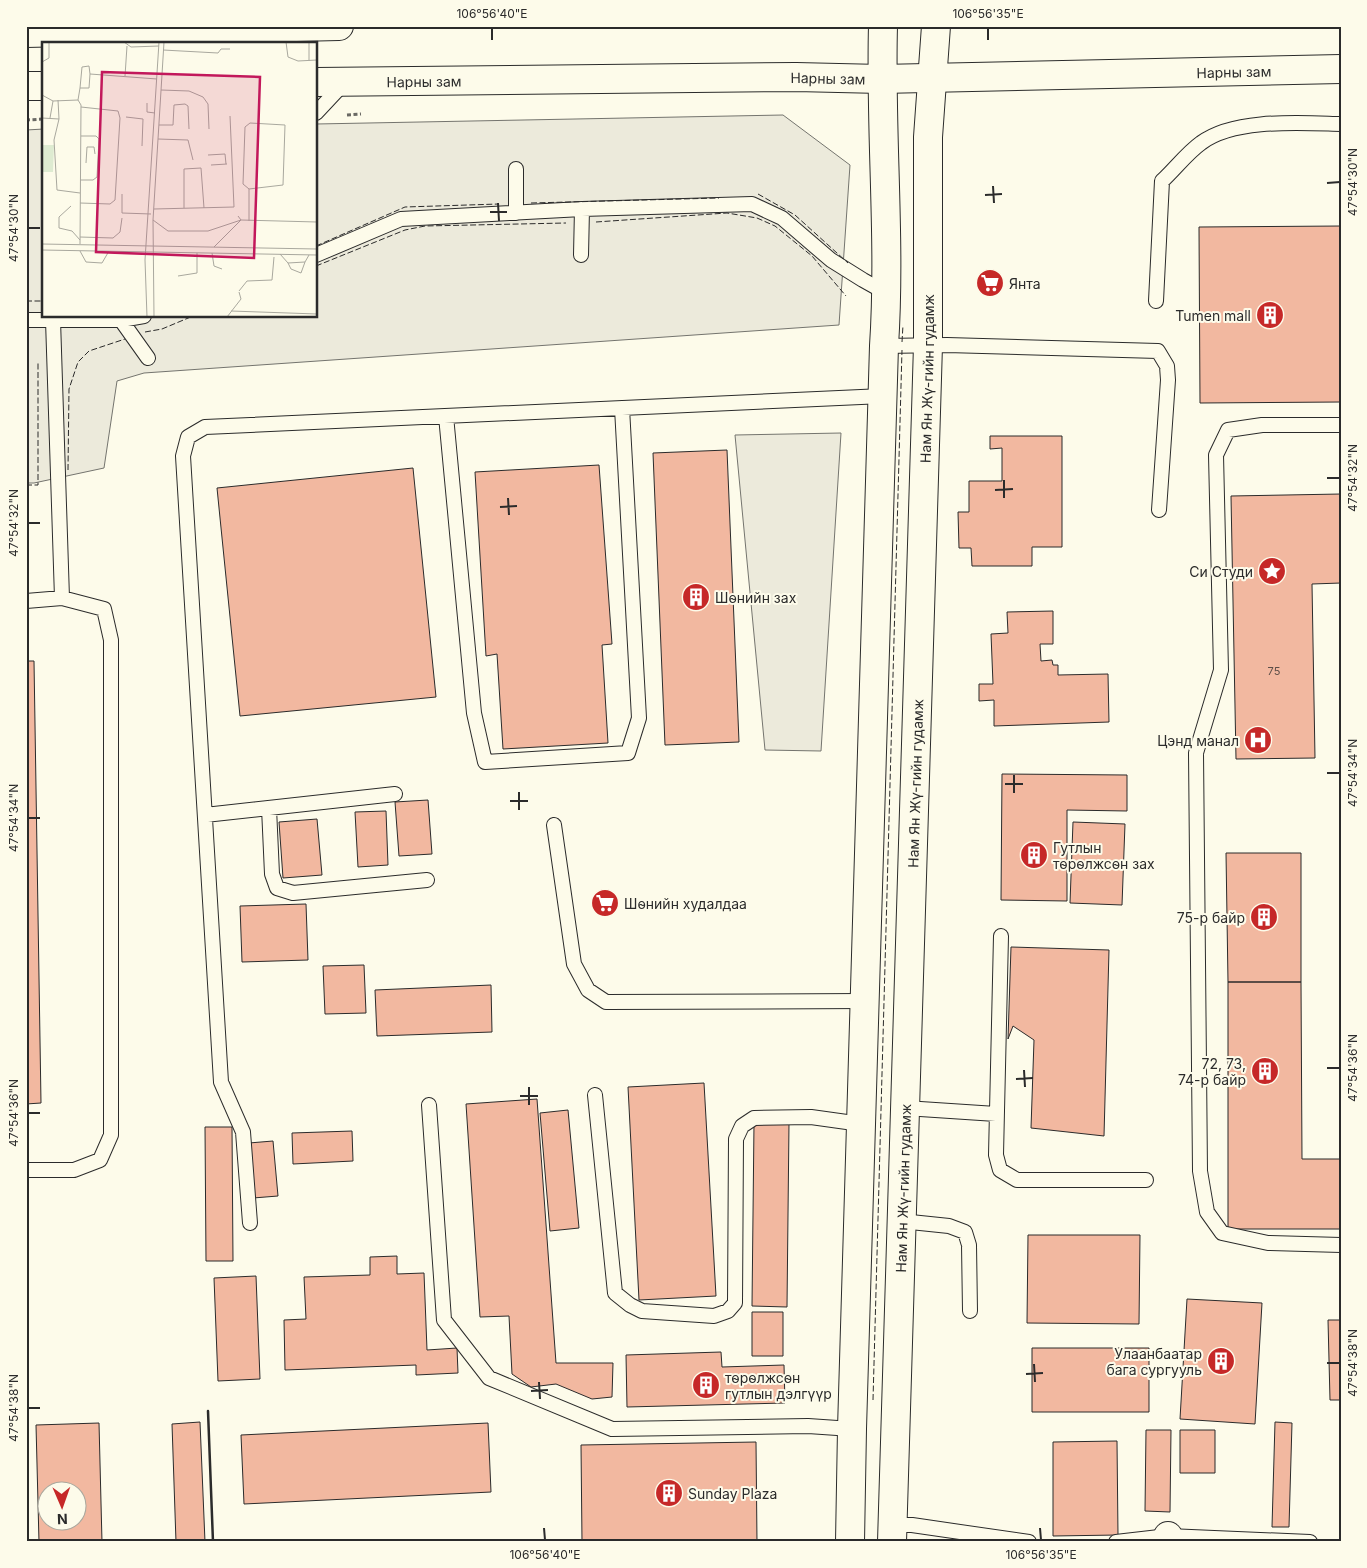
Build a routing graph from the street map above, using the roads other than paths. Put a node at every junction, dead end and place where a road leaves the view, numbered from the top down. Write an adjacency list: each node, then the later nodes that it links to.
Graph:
1 (339, 26): 4 (main road)
2 (883, 26): 7 (main road)
3 (936, 26): 6 (main road, Нам Ян Жү-гийн гудамж)
4 (26, 33)
5 (1341, 69): 6 (main road, Нарны зам)
6 (933, 78): 7 (main road, Нарны зам); 24 (main road, Нам Ян Жү-гийн гудамж)
7 (881, 79): 9 (main road, Нарны зам); 19 (main road)
8 (318, 82): 9 (main road, Нарны зам)
9 (346, 82): 12 (lane)
10 (26, 86): 11 (main road)
11 (42, 86)
12 (318, 111)
13 (1341, 124): 20 (lane)
14 (516, 169): 16 (lane)
15 (582, 209): 16 (lane); 18 (lane); 19 (lane)
16 (516, 213): 17 (lane)
17 (318, 254)
18 (581, 255)
19 (888, 294): 25 (main road)
20 (1156, 301)
21 (122, 318): 23 (lane); 26 (lane)
22 (26, 320): 23 (lane)
23 (53, 320): 32 (lane)
24 (928, 345): 25 (lane); 31 (lane); 43 (main road, Нам Ян Жү-гийн гудамж)
25 (884, 346): 27 (main road)
26 (148, 358)
27 (883, 396): 28 (lane); 40 (main road)
28 (622, 408): 29 (lane); 29 (lane)
29 (446, 416): 36 (lane)
30 (1341, 425): 50 (lane)
31 (1159, 510)
32 (62, 598): 33 (lane); 46 (lane)
33 (26, 601)
34 (395, 794): 35 (lane)
35 (269, 808): 36 (lane); 38 (lane)
36 (205, 815): 49 (lane)
37 (554, 825): 40 (lane)
38 (427, 880)
39 (1001, 936): 44 (lane)
40 (865, 1001): 45 (main road)
41 (595, 1095): 45 (lane)
42 (429, 1105): 52 (lane)
43 (905, 1108): 44 (lane); 48 (main road, Нам Ян Жү-гийн гудамж)
44 (996, 1114): 47 (lane)
45 (861, 1124): 52 (main road)
46 (26, 1170)
47 (1146, 1180)
48 (901, 1222): 51 (lane); 53 (main road, Нам Ян Жү-гийн гудамж)
49 (250, 1224)
50 (1341, 1245)
51 (970, 1312)
52 (852, 1429): 55 (main road)
53 (892, 1533): 56 (lane)
54 (1168, 1539): 57 (lane); 58 (lane)
55 (850, 1542)
56 (1029, 1542)
57 (1116, 1542)
58 (1310, 1542)

